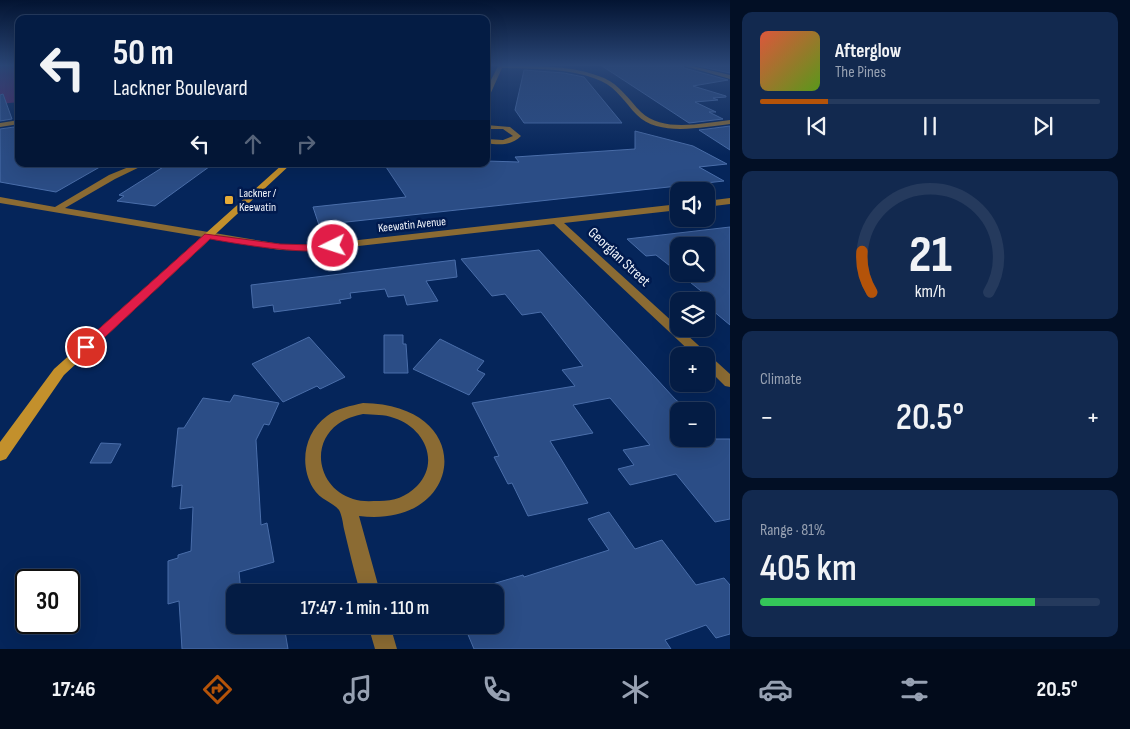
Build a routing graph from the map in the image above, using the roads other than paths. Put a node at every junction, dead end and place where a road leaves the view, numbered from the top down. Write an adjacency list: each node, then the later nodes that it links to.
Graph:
1 (624, 96): 2 (street)
2 (730, 122)
3 (15, 123): 4 (street)
4 (0, 125)
5 (490, 127): 6 (street)
6 (490, 141)
7 (135, 167): 13 (street)
8 (284, 167): 15 (main road)
9 (0, 200): 13 (street, Keewatin Avenue)
10 (730, 201): 11 (street)
11 (715, 203)
12 (670, 208): 14 (street, Keewatin Avenue)
13 (56, 210): 15 (street, Keewatin Avenue)
14 (557, 222): 15 (street, Keewatin Avenue); 16 (street, Georgian Street)
15 (208, 236): 19 (main road)
16 (693, 347)
17 (724, 369): 18 (street)
18 (730, 382)
19 (0, 454)
20 (347, 506): 20 (street); 21 (street)
21 (368, 584)
22 (382, 634): 23 (street)
23 (386, 649)

